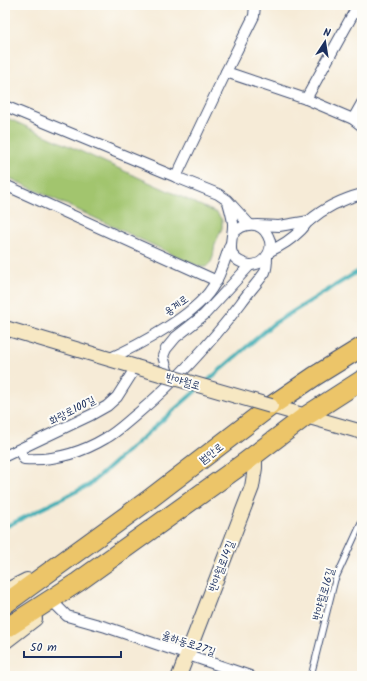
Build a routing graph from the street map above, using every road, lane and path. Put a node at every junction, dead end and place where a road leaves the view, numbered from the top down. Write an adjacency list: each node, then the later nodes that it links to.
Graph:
1 (255, 5): 3 (street)
2 (358, 5): 4 (street)
3 (226, 72): 4 (street); 9 (street)
4 (306, 99): 7 (street)
5 (362, 103): 7 (street)
6 (5, 106): 9 (street)
7 (353, 119): 8 (street)
8 (362, 126)
9 (176, 177): 12 (street)
10 (5, 185): 19 (street)
11 (362, 194): 13 (street)
12 (227, 200): 14 (street); 15 (street)
13 (309, 221): 14 (street); 17 (street)
14 (253, 225): 15 (street); 17 (street)
15 (233, 234): 16 (street)
16 (230, 245): 18 (street); 19 (street, 용계로)
17 (268, 254): 18 (street); 29 (street)
18 (250, 265): 24 (street)
19 (216, 281): 22 (street, 용계로)
20 (5, 328): 22 (main road, 반야월로)
21 (362, 347): 26 (highway, 범안로)
22 (108, 359): 23 (main road, 반야월로)
23 (136, 367): 24 (main road, 반야월로, bridge); 29 (street, 화랑로100길)
24 (169, 377): 26 (main road, 반야월로, bridge)
25 (362, 380): 27 (highway)
26 (271, 406): 27 (main road, 반야월로); 33 (highway, 범안로)
27 (306, 416): 28 (main road, 반야월로); 30 (highway)
28 (362, 432)
29 (19, 450): 31 (street, 화랑로100길)
30 (255, 454): 34 (highway); 40 (main road, 반야월로14길)
31 (5, 456)
32 (362, 521): 43 (lane, 반야월로16길)
33 (62, 563): 35 (main road); 36 (highway, 범안로)
34 (78, 582): 37 (main road); 38 (highway)
35 (5, 591)
36 (5, 604)
37 (55, 604): 39 (main road); 40 (street, 율하동로27길)
38 (5, 629)
39 (5, 642)
40 (187, 656): 41 (main road, 반야월로14길); 42 (street, 율하동로27길)
41 (179, 676)
42 (250, 676)
43 (311, 676)

